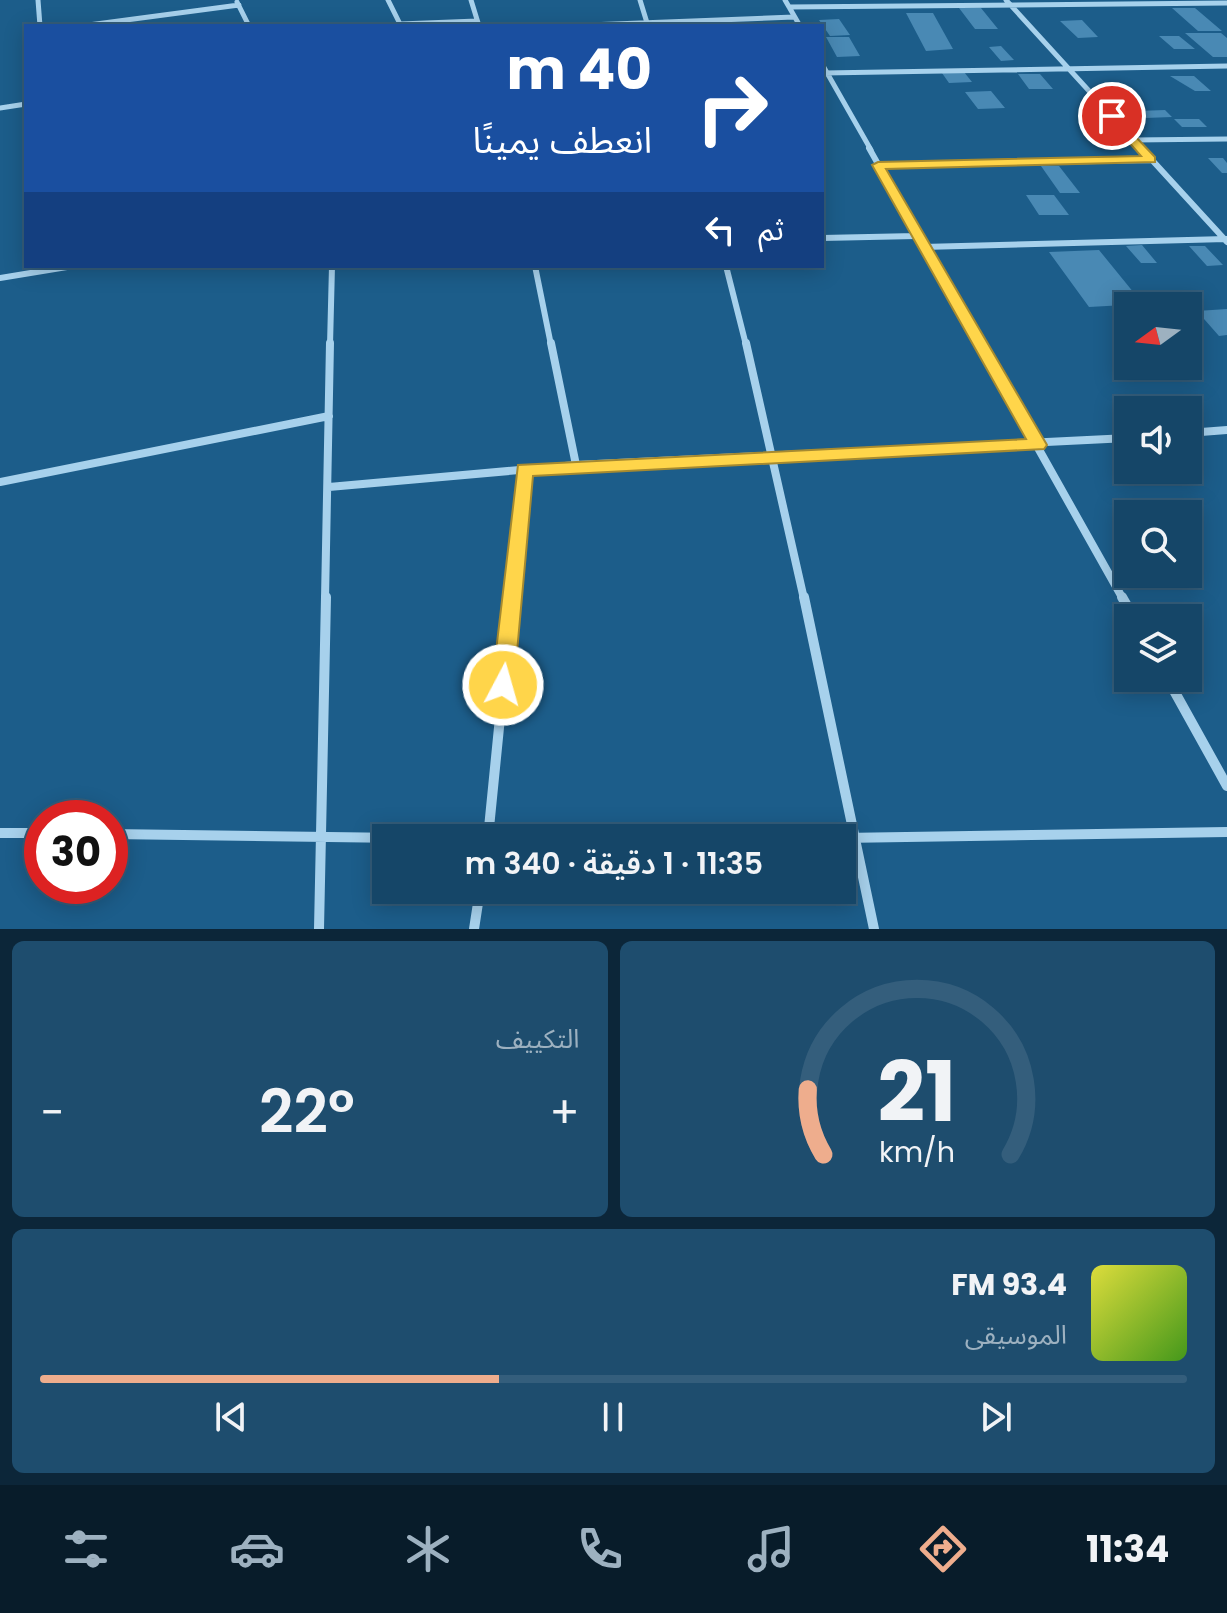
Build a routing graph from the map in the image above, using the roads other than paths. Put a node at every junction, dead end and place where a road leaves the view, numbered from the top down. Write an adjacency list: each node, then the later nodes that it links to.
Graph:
1 (38, 0): 13 (street)
2 (388, 0): 12 (street)
3 (471, 0): 12 (street)
4 (640, 0): 16 (street)
5 (785, 0): 10 (street)
6 (1006, 0): 9 (street)
7 (237, 2): 14 (street); 15 (street)
8 (1227, 3): 9 (street)
9 (1011, 6): 10 (street); 19 (street)
10 (789, 7): 11 (street)
11 (794, 17): 16 (street); 17 (street)
12 (478, 23)
13 (40, 24)
14 (94, 24)
15 (248, 24)
16 (647, 24)
17 (799, 24)
18 (1227, 66): 19 (street)
19 (1069, 69): 20 (street); 24 (street)
20 (824, 73): 26 (street)
21 (24, 104): 22 (street)
22 (0, 108)
23 (1227, 139): 24 (street)
24 (1133, 140): 25 (street)
25 (1151, 160): 26 (street); 29 (street)
26 (878, 165): 27 (street)
27 (916, 236): 28 (street); 30 (street)
28 (824, 238)
29 (1226, 240): 30 (street)
30 (923, 247): 40 (street)
31 (61, 268): 35 (street)
32 (332, 268): 36 (street)
33 (535, 268): 42 (street)
34 (727, 268): 41 (street)
35 (0, 278)
36 (329, 416): 44 (street); 45 (street)
37 (1227, 430): 38 (street)
38 (1202, 432)
39 (1114, 439): 40 (street)
40 (1038, 445): 41 (street); 46 (street)
41 (774, 455): 42 (street); 56 (street)
42 (576, 465): 43 (street)
43 (524, 470): 45 (street); 49 (street)
44 (0, 482)
45 (329, 487): 54 (street)
46 (1126, 604)
47 (1175, 692): 48 (street)
48 (1227, 786)
49 (489, 824)
50 (1227, 832): 56 (street)
51 (0, 833): 52 (street)
52 (24, 833)
53 (128, 834): 54 (street)
54 (318, 836): 55 (street); 58 (street)
55 (372, 837)
56 (857, 838): 60 (street)
57 (478, 904): 59 (street)
58 (319, 929)
59 (474, 929)
60 (874, 929)

